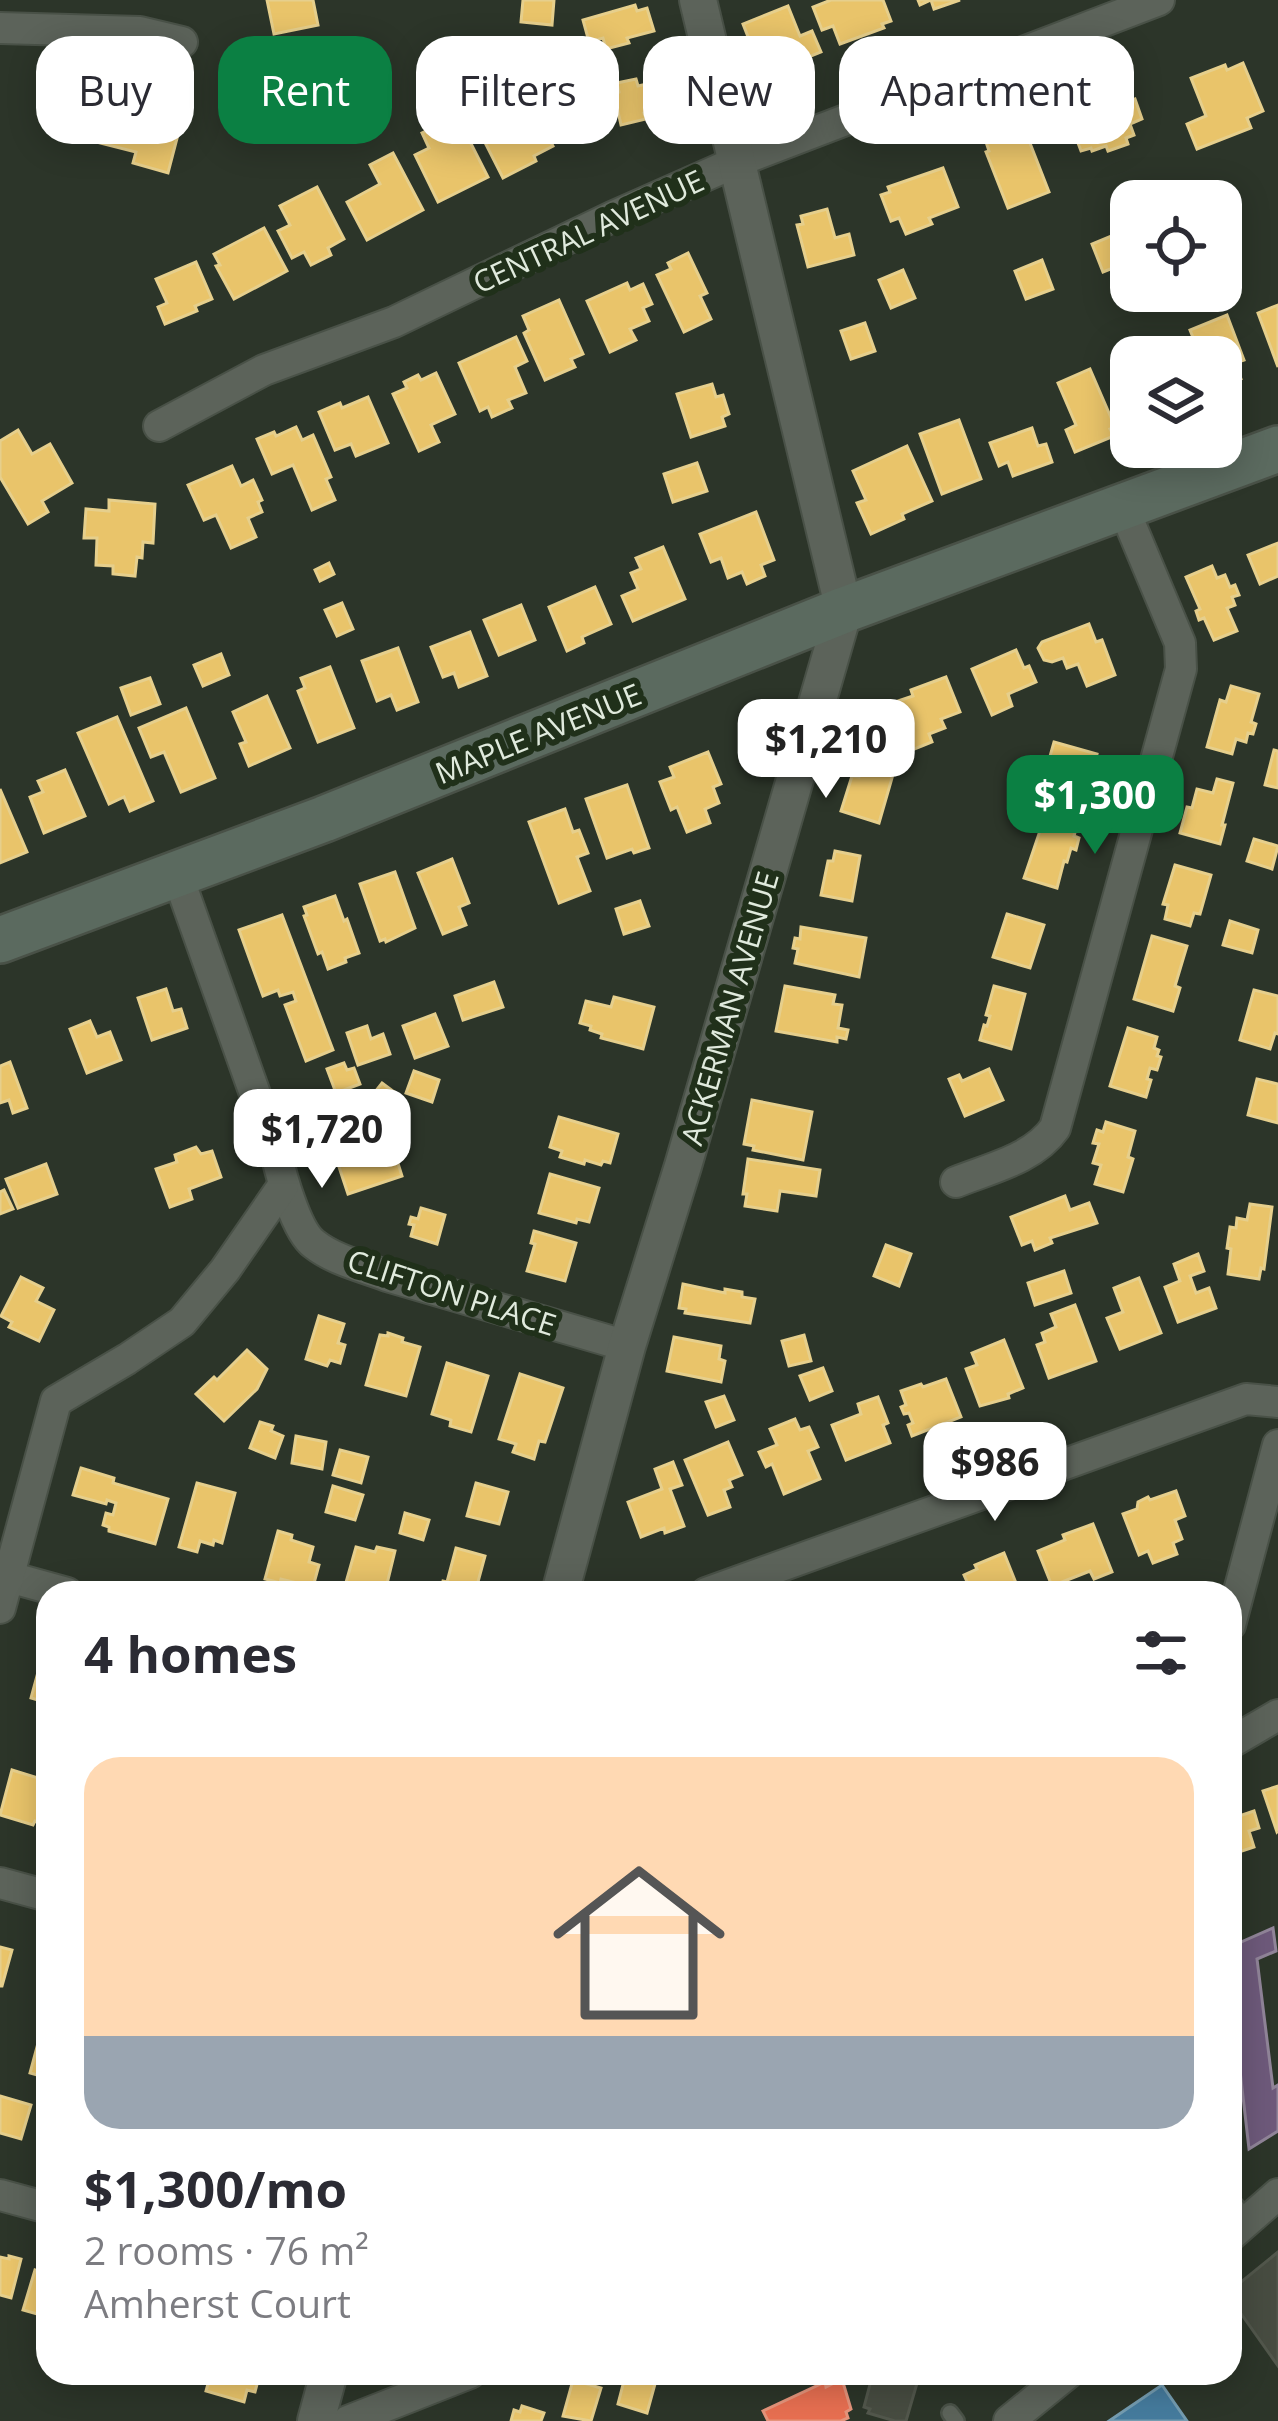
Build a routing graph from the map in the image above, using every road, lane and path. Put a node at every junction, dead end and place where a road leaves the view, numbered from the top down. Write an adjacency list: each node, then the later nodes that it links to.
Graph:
1 (698, 0): 5 (street, ACKERMAN AVENUE)
2 (1159, 0): 5 (street, CENTRAL AVENUE)
3 (0, 28): 4 (street)
4 (155, 36)
5 (736, 163): 6 (street, CENTRAL AVENUE); 9 (street, ACKERMAN AVENUE)
6 (159, 426)
7 (1278, 449): 8 (main road, MAPLE AVENUE)
8 (1123, 507): 9 (main road, MAPLE AVENUE); 12 (street)
9 (844, 610): 10 (main road, MAPLE AVENUE); 14 (street, ACKERMAN AVENUE)
10 (177, 874): 11 (main road, MAPLE AVENUE); 13 (street, CLIFTON PLACE)
11 (0, 940)
12 (956, 1182)
13 (283, 1186): 14 (street, CLIFTON PLACE); 17 (street)
14 (627, 1346): 18 (street, ACKERMAN AVENUE)
15 (1278, 1402): 19 (street)
16 (1278, 1445): 20 (street)
17 (9, 1577): 21 (street); 22 (street)
18 (563, 1581)
19 (739, 1581)
20 (1242, 1581)
21 (36, 1584)
22 (0, 1608)
23 (1278, 1715): 24 (street)
24 (1242, 1736)
25 (0, 1883): 26 (street)
26 (36, 1893)
27 (0, 2194): 29 (street)
28 (1278, 2194): 30 (street)
29 (36, 2204)
30 (1242, 2215)
31 (326, 2385): 34 (street)
32 (440, 2385): 35 (street)
33 (1054, 2385): 36 (street)
34 (316, 2421)
35 (348, 2421)
36 (1010, 2421)

